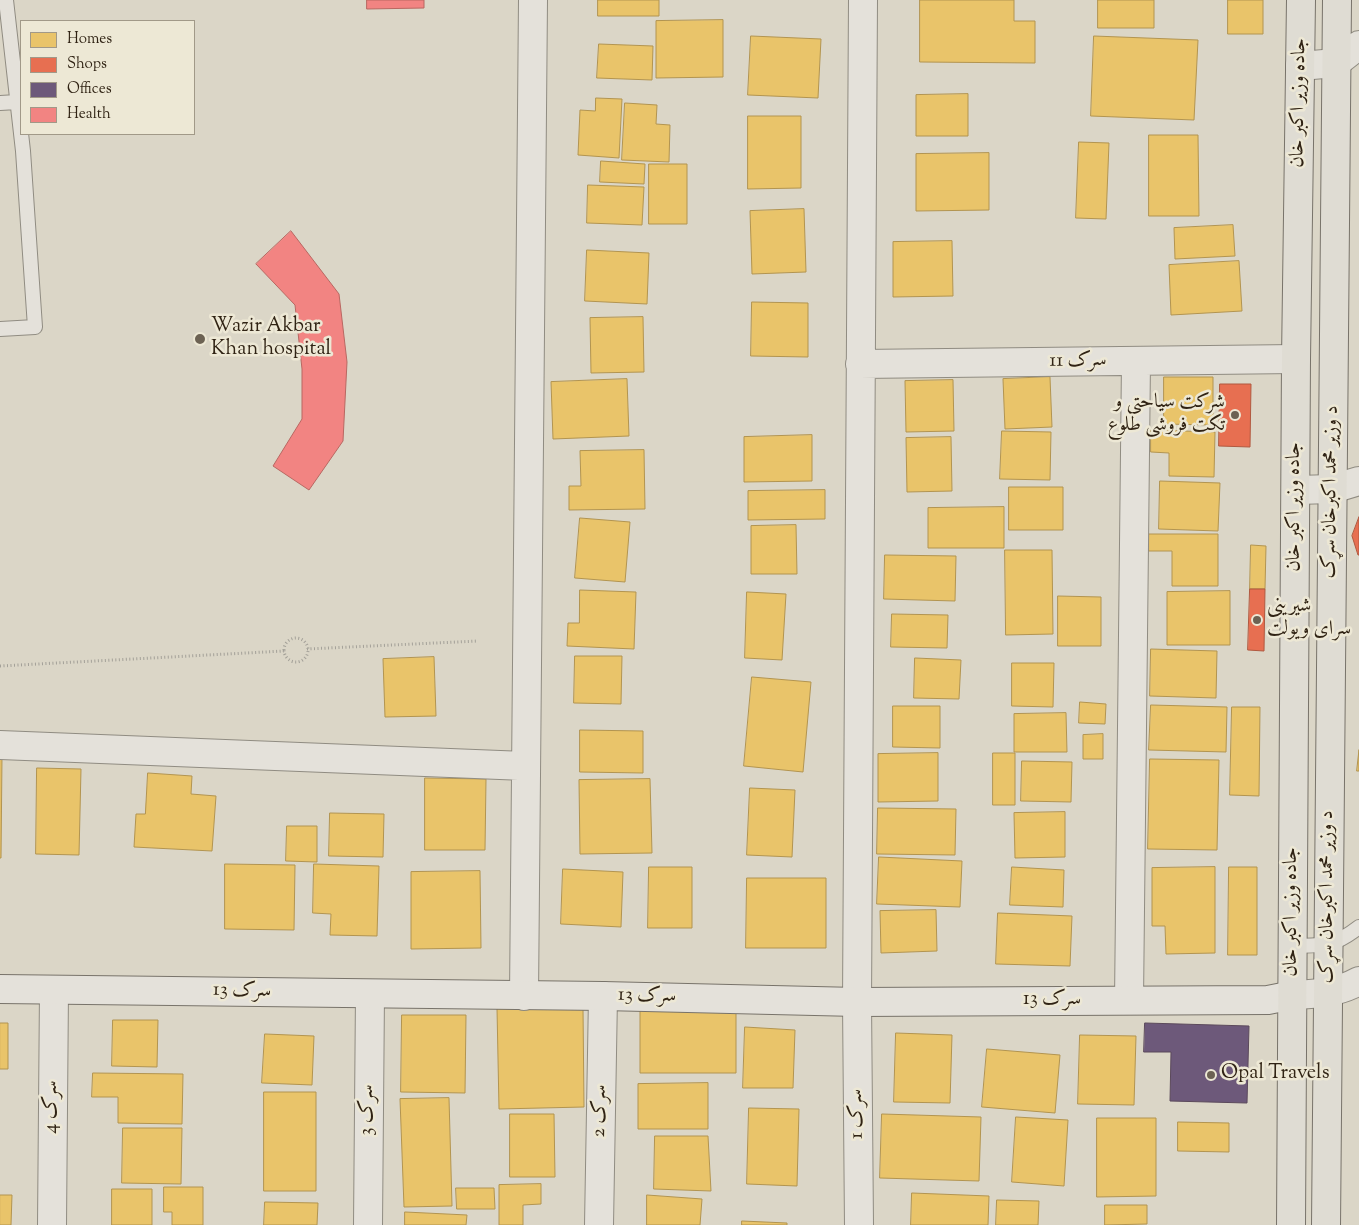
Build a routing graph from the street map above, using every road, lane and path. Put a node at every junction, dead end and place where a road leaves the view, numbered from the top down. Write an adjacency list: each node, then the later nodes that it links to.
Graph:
1 (6, 0): 9 (lane)
2 (533, 0): 25 (street)
3 (863, 0): 16 (street, سرک 1)
4 (1301, 0): 8 (main road, جاده وزیر اکبر خان)
5 (1337, 0): 7 (main road, د وزیر محمد اکبرخان سړک)
6 (1359, 45): 7 (street)
7 (1336, 63): 8 (street); 18 (main road, د وزیر محمد اکبرخان سړک)
8 (1300, 66): 14 (main road, جاده وزیر اکبر خان)
9 (17, 102): 10 (lane); 11 (lane)
10 (0, 103)
11 (20, 126)
12 (21, 135): 13 (lane)
13 (0, 329)
14 (1296, 359): 15 (street, سرک 11); 19 (main road, جاده وزیر اکبر خان)
15 (1136, 361): 16 (street, سرک 11); 37 (street)
16 (860, 364): 38 (street, سرک 1)
17 (1359, 481): 18 (street)
18 (1332, 489): 19 (street); 27 (main road, د وزیر محمد اکبرخان سړک)
19 (1297, 490): 28 (main road, جاده وزیر اکبر خان)
20 (478, 641): 21 (path)
21 (307, 650): 22 (path); 22 (path)
22 (284, 651): 23 (path)
23 (0, 666)
24 (0, 745): 25 (street)
25 (525, 766): 35 (street)
26 (1359, 926): 27 (lane)
27 (1329, 945): 28 (lane); 33 (main road, د وزیر محمد اکبرخان سړک)
28 (1293, 946): 34 (main road, جاده وزیر اکبر خان)
29 (1359, 980): 33 (street, سرک 13)
30 (0, 989): 31 (street, سرک 13)
31 (54, 990): 32 (street, سرک 13); 39 (street, سرک 4)
32 (370, 994): 35 (street, سرک 13); 40 (street, سرک 3)
33 (1328, 994): 34 (street, سرک 13); 44 (main road, د وزیر محمد اکبرخان سړک)
34 (1293, 995): 37 (street, سرک 13); 43 (main road, جاده وزیر اکبر خان)
35 (524, 996): 36 (street, سرک 13)
36 (603, 996): 38 (street, سرک 13); 41 (street, سرک 2)
37 (1128, 1000): 38 (street, سرک 13)
38 (857, 1002): 42 (street, سرک 1)
39 (52, 1225)
40 (368, 1225)
41 (599, 1225)
42 (859, 1225)
43 (1291, 1225)
44 (1326, 1225)

